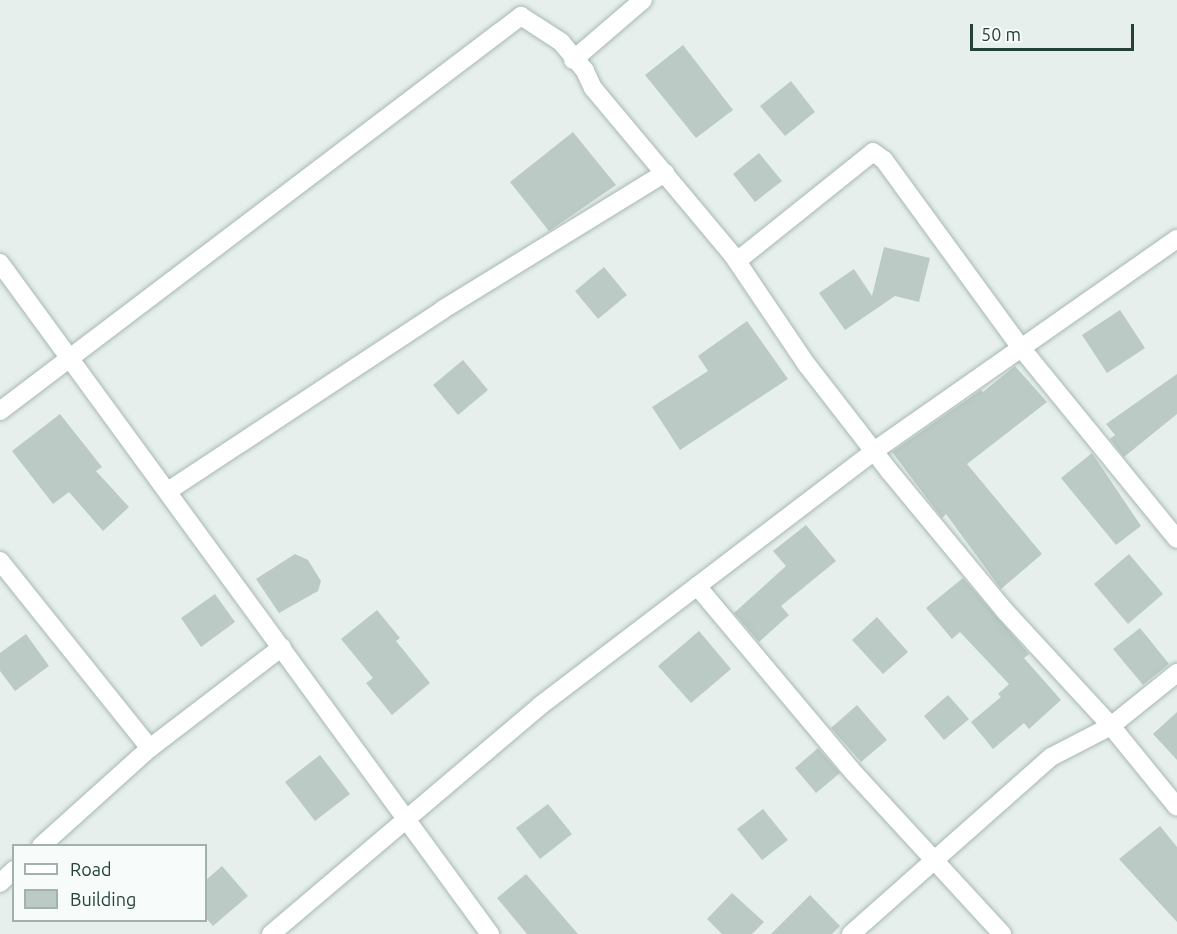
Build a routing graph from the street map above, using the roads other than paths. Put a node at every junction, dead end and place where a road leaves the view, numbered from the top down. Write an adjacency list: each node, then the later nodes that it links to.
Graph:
1 (643, 0): 2 (street)
2 (573, 60): 3 (street); 8 (street)
3 (665, 173): 5 (street); 11 (street)
4 (1177, 239): 7 (street)
5 (737, 261): 7 (street); 10 (street)
6 (0, 263): 8 (street)
7 (1022, 349): 10 (street); 12 (street)
8 (70, 358): 9 (street); 11 (street)
9 (0, 411)
10 (874, 451): 14 (street); 17 (street)
11 (168, 491): 15 (street)
12 (1177, 539)
13 (0, 561): 18 (street)
14 (697, 586): 20 (street); 22 (street)
15 (282, 647): 18 (street); 20 (street)
16 (1177, 673): 17 (street)
17 (1112, 726): 19 (street); 22 (street)
18 (150, 747): 21 (street)
19 (1177, 807)
20 (408, 818): 25 (street); 26 (street)
21 (43, 844)
22 (934, 861): 27 (street); 28 (street)
23 (12, 872): 24 (street)
24 (0, 883)
25 (271, 934)
26 (489, 934)
27 (851, 934)
28 (1002, 934)

